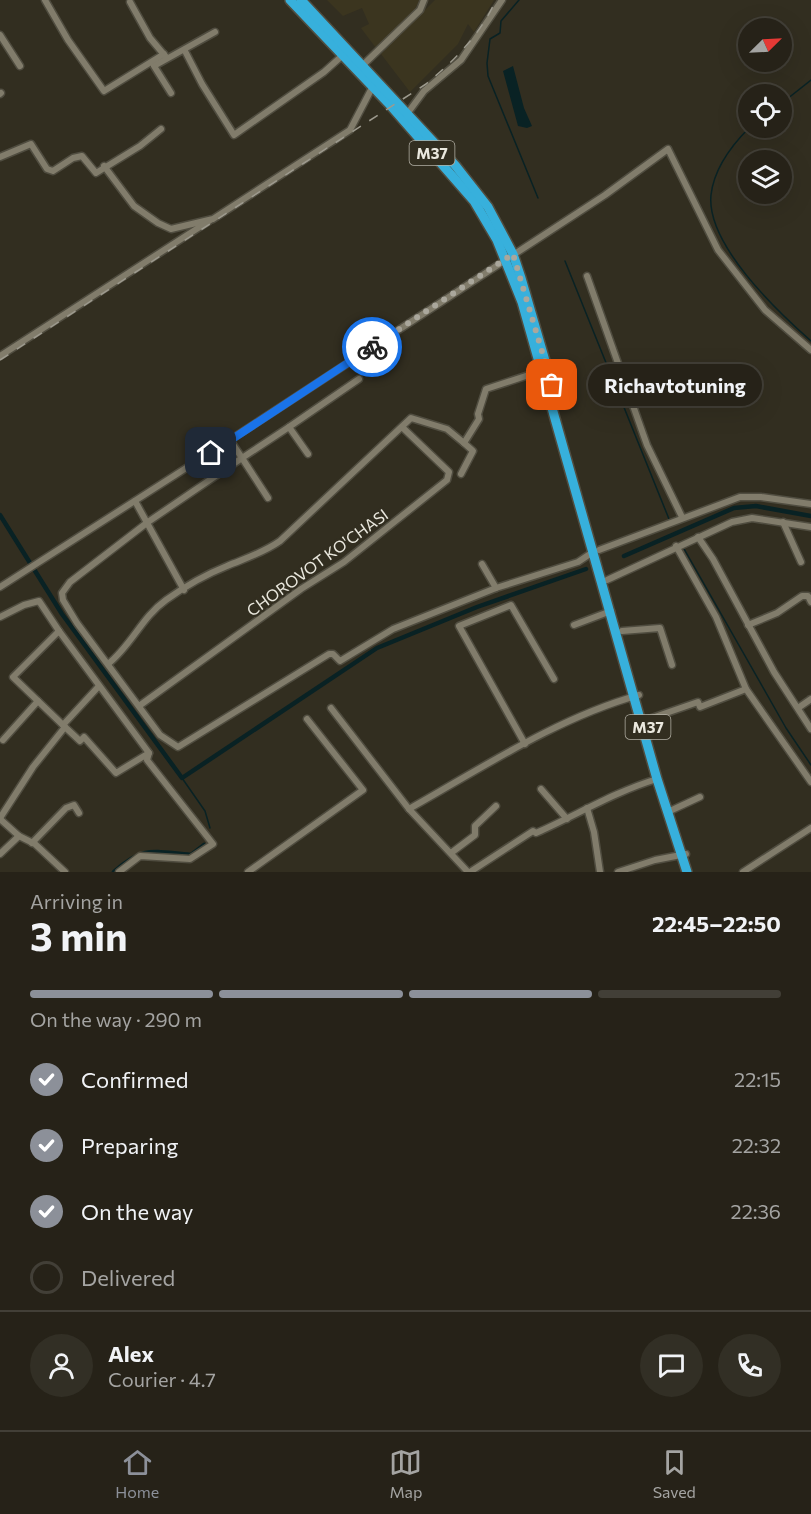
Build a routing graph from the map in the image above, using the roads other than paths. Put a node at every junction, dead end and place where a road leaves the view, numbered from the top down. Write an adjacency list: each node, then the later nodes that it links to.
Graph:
1 (45, 0): 12 (street)
2 (290, 0): 7 (highway, M37)
3 (301, 0): 7 (highway, M37)
4 (424, 0): 13 (street)
5 (502, 0): 17 (street)
6 (130, 2): 12 (street)
7 (318, 23): 11 (highway, M37); 13 (highway, M37)
8 (215, 32): 10 (street)
9 (0, 35): 14 (street)
10 (185, 51): 11 (street); 12 (street)
11 (343, 55): 15 (highway, M37)
12 (166, 57): 16 (street)
13 (363, 65): 17 (highway, M37)
14 (20, 66)
15 (373, 86): 21 (street); 22 (highway, M37)
16 (171, 93)
17 (407, 114): 22 (highway, M37)
18 (161, 129): 20 (street)
19 (0, 157): 20 (street)
20 (104, 166): 21 (street)
21 (213, 219): 25 (street)
22 (509, 256): 24 (street); 26 (highway, M37); 30 (street); 44 (highway, M37)
23 (587, 276): 38 (street)
24 (811, 350)
25 (0, 356)
26 (541, 371): 31 (street); 44 (highway, M37)
27 (358, 379): 28 (street)
28 (289, 427): 32 (street); 33 (street)
29 (402, 427): 31 (street); 50 (street); 66 (street, CHOROVOT KO'CHASI)
30 (230, 440): 33 (street); 36 (street)
31 (464, 443): 34 (street)
32 (308, 454)
33 (242, 458): 35 (street); 39 (street)
34 (461, 474)
35 (268, 498)
36 (135, 501): 39 (street); 48 (street)
37 (811, 504): 38 (street)
38 (682, 517): 44 (street)
39 (148, 522): 50 (street); 58 (street)
40 (783, 522): 41 (street); 42 (street); 45 (street)
41 (811, 527)
42 (698, 537): 43 (street); 55 (street)
43 (676, 546): 47 (street); 62 (street)
44 (596, 551): 47 (highway, M37); 49 (street)
45 (801, 562)
46 (482, 564): 49 (street)
47 (605, 581): 52 (highway, M37); 57 (highway, M37)
48 (0, 587)
49 (496, 588): 66 (street)
50 (184, 590): 58 (street)
51 (811, 602): 55 (street)
52 (611, 611): 54 (street); 63 (highway, M37)
53 (0, 617): 56 (street)
54 (574, 625)
55 (748, 625): 68 (street)
56 (59, 631): 61 (street); 65 (street)
57 (622, 631): 59 (street); 63 (highway, M37)
58 (108, 664): 66 (street)
59 (672, 665)
60 (554, 679): 74 (street)
61 (99, 686): 71 (street); 75 (street)
62 (746, 690): 70 (street); 77 (street)
63 (637, 696): 70 (highway, M37); 74 (street); 76 (highway, M37)
64 (811, 699): 68 (street)
65 (38, 701): 71 (street); 73 (street)
66 (139, 706)
67 (331, 708): 82 (street)
68 (798, 708): 72 (street)
69 (307, 719): 95 (street)
70 (646, 720): 83 (highway, M37)
71 (64, 726): 75 (street); 85 (street)
72 (811, 729)
73 (3, 740)
74 (525, 744): 82 (street)
75 (149, 753): 94 (street)
76 (657, 779): 81 (street); 92 (highway, M37)
77 (811, 782)
78 (541, 789): 86 (street)
79 (700, 797): 83 (street)
80 (496, 806): 90 (street)
81 (587, 808): 86 (street); 97 (street)
82 (409, 809): 90 (street)
83 (672, 810): 92 (highway, M37)
84 (79, 813): 89 (street)
85 (0, 818): 88 (street)
86 (567, 819): 96 (street)
87 (811, 828): 101 (street)
88 (19, 836): 89 (street); 91 (street)
89 (32, 843): 93 (street)
90 (451, 853): 96 (street)
91 (0, 854)
92 (683, 855): 98 (street); 99 (highway, M37); 100 (highway, M37)
93 (65, 872)
94 (119, 872)
95 (248, 872)
96 (469, 872)
97 (600, 872)
98 (618, 872)
99 (687, 872)
100 (694, 872)
101 (743, 872)

